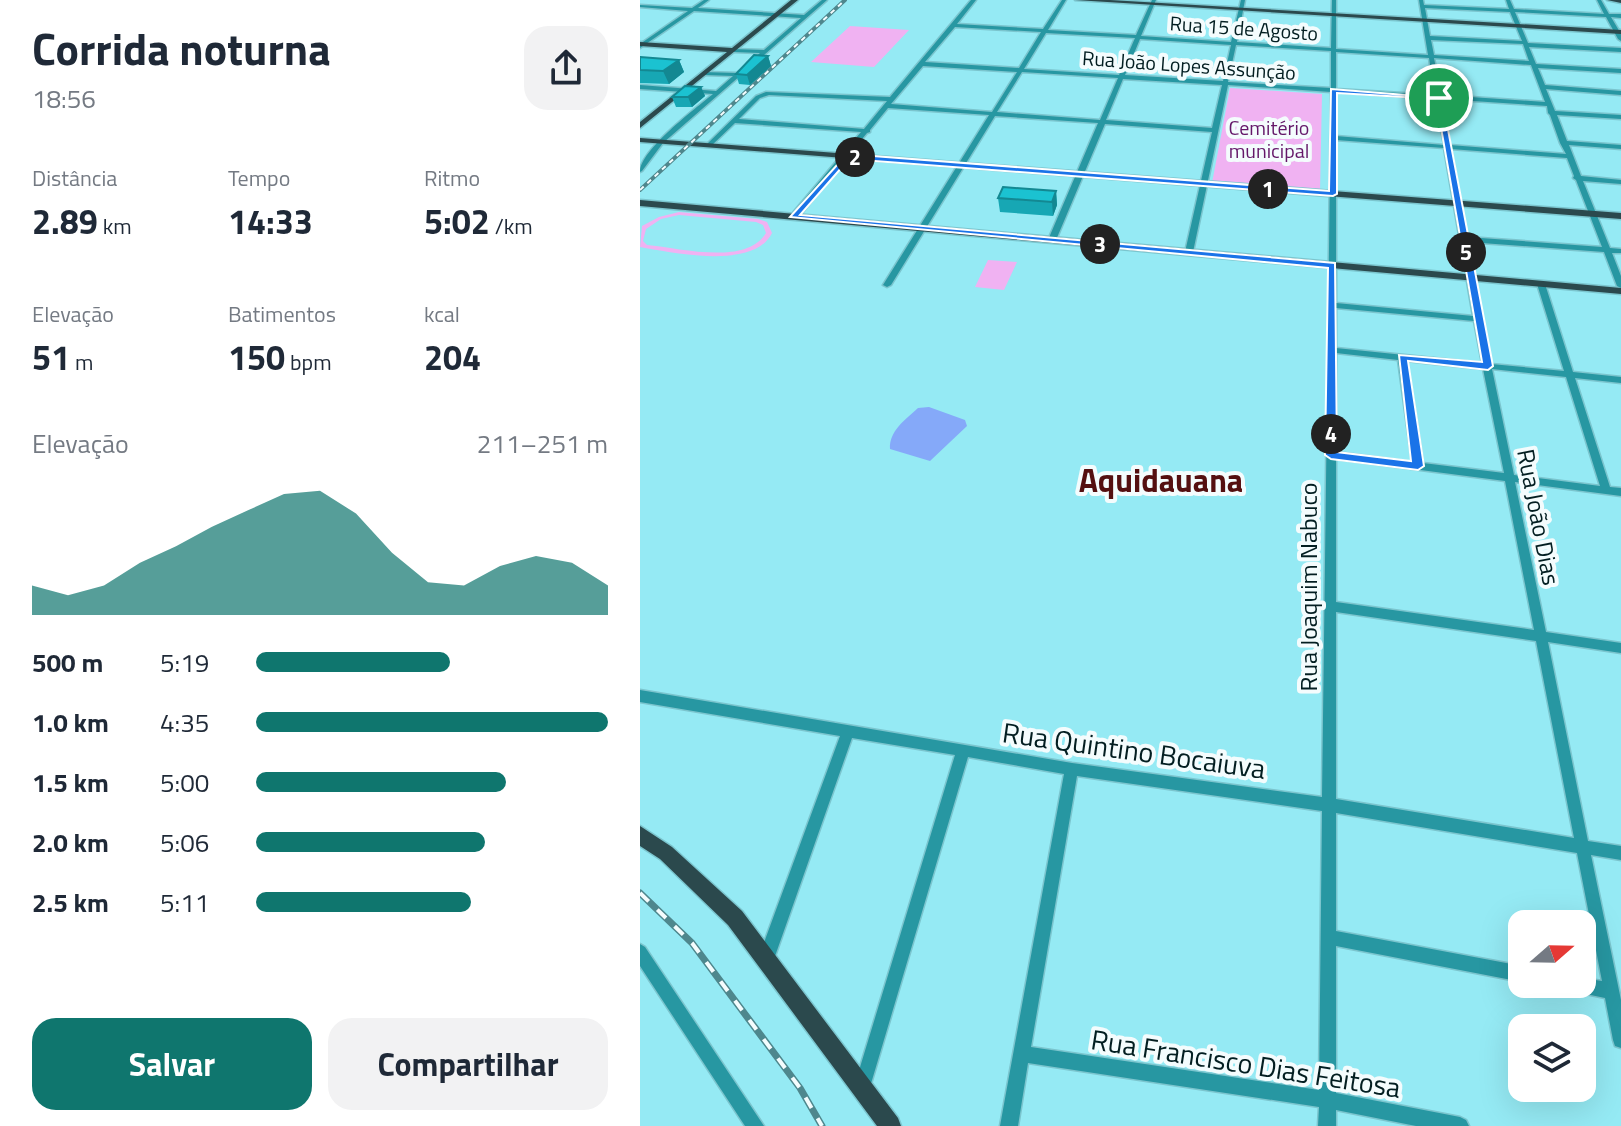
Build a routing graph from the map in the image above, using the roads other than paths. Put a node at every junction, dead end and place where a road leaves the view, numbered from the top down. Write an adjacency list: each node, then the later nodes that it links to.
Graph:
1 (707, 0): 16 (street)
2 (795, 0): 19 (main road)
3 (825, 0): 23 (street)
4 (974, 0): 25 (street)
5 (1064, 0): 27 (street)
6 (1078, 0): 13 (main road)
7 (1243, 0): 17 (street)
8 (1334, 0): 20 (street, Rua Joaquim Nabuco)
9 (1508, 0): 18 (street)
10 (1599, 0): 21 (street)
11 (1610, 0): 12 (main road)
12 (1621, 1)
13 (1153, 2): 17 (main road); 29 (street)
14 (1422, 3): 18 (street); 24 (street, Rua João Dias)
15 (640, 6): 16 (street)
16 (693, 9): 19 (street); 33 (street)
17 (1241, 9): 20 (main road); 31 (street)
18 (1512, 10): 21 (street); 26 (street)
19 (777, 15): 23 (street); 34 (main road)
20 (1334, 15): 24 (main road); 35 (street, Rua Joaquim Nabuco)
21 (1607, 15): 22 (street); 28 (street)
22 (1621, 16)
23 (806, 17): 37 (street)
24 (1426, 20): 26 (main road); 30 (street, Rua João Dias)
25 (954, 25): 27 (street, Rua 15 de Agosto); 39 (street)
26 (1518, 26): 28 (main road); 32 (street)
27 (1044, 31): 29 (street, Rua 15 de Agosto); 41 (street)
28 (1620, 34)
29 (1137, 37): 31 (street, Rua 15 de Agosto); 45 (street)
30 (1429, 38): 32 (street); 38 (street, Rua João Dias)
31 (1234, 44): 35 (street, Rua 15 de Agosto); 46 (street)
32 (1525, 44): 36 (street); 40 (street)
33 (641, 45): 34 (main road)
34 (734, 50): 37 (street); 43 (main road)
35 (1334, 50): 38 (street, Rua 15 de Agosto); 50 (street, Rua Joaquim Nabuco)
36 (1621, 50)
37 (765, 52): 44 (street)
38 (1432, 56): 40 (street, Rua 15 de Agosto); 53 (street, Rua João Dias)
39 (923, 64): 41 (street, Rua João Lopes Assunção); 54 (street)
40 (1533, 64): 42 (street, Rua 15 de Agosto); 48 (street)
41 (1021, 70): 45 (street, Rua João Lopes Assunção); 56 (street)
42 (1621, 71)
43 (705, 73): 44 (street); 49 (main road)
44 (739, 75): 51 (street)
45 (1121, 77): 46 (street, Rua João Lopes Assunção); 60 (street)
46 (1225, 84): 50 (street, Rua João Lopes Assunção); 62 (street)
47 (640, 87): 49 (street)
48 (1542, 87): 52 (street); 55 (street)
49 (685, 90): 51 (street); 61 (main road)
50 (1333, 91): 53 (street, Rua João Lopes Assunção); 64 (street, Rua Joaquim Nabuco)
51 (718, 93): 66 (street)
52 (1621, 93)
53 (1439, 98): 55 (street, Rua João Lopes Assunção); 68 (street, Rua João Dias)
54 (890, 102): 56 (street); 59 (street); 63 (street)
55 (1548, 104): 57 (street)
56 (993, 114): 60 (street); 72 (street)
57 (1552, 115): 58 (street); 69 (street)
58 (1621, 119)
59 (734, 121): 63 (street); 67 (street)
60 (1102, 122): 62 (street); 74 (street)
61 (640, 126)
62 (1215, 130): 77 (street)
63 (868, 131): 71 (street)
64 (1333, 138): 68 (street); 78 (street, Rua Joaquim Nabuco)
65 (640, 140): 66 (main road)
66 (661, 142): 67 (main road); 73 (street)
67 (708, 146): 71 (main road)
68 (1447, 146): 69 (street); 80 (street, Rua João Dias)
69 (1565, 149): 70 (street); 75 (street)
70 (1621, 150)
71 (847, 156): 72 (main road); 83 (street)
72 (961, 165): 74 (main road); 84 (street)
73 (640, 170)
74 (1079, 174): 77 (main road); 86 (street)
75 (1576, 178): 76 (street); 81 (street)
76 (1621, 182)
77 (1203, 184): 78 (main road); 89 (street)
78 (1333, 194): 80 (main road); 90 (street, Rua Joaquim Nabuco)
79 (640, 203): 83 (main road)
80 (1457, 203): 81 (main road); 85 (street, Rua João Dias)
81 (1590, 214): 82 (main road); 87 (street)
82 (1621, 216)
83 (794, 217): 84 (main road)
84 (921, 229): 86 (main road); 93 (street)
85 (1463, 239): 87 (street); 91 (street, Rua João Dias)
86 (1052, 240): 89 (main road)
87 (1605, 250): 88 (street); 94 (street)
88 (1621, 251)
89 (1189, 252): 90 (main road)
90 (1332, 265): 91 (main road); 95 (street, Rua Joaquim Nabuco)
91 (1471, 278): 92 (main road); 96 (street, Rua João Dias)
92 (1541, 284): 94 (main road); 100 (street)
93 (887, 285)
94 (1621, 289)
95 (1332, 305): 96 (street); 97 (street, Rua Joaquim Nabuco)
96 (1478, 319): 99 (street, Rua João Dias)
97 (1332, 350): 98 (street); 102 (street, Rua Joaquim Nabuco)
98 (1402, 358): 99 (street); 103 (street)
99 (1488, 366): 100 (street); 104 (street, Rua João Dias)
100 (1568, 374): 101 (street); 105 (street)
101 (1621, 380)
102 (1331, 455): 103 (street); 107 (street, Rua Joaquim Nabuco)
103 (1418, 466): 104 (street)
104 (1509, 478): 105 (street); 108 (street, Rua João Dias)
105 (1606, 490): 106 (street)
106 (1621, 492)
107 (1330, 606): 108 (street); 114 (street, Rua Joaquim Nabuco)
108 (1541, 637): 109 (street); 116 (street, Rua João Dias)
109 (1621, 648)
110 (640, 696): 111 (street, Rua Quintino Bocaiuva)
111 (848, 731): 112 (street, Rua Quintino Bocaiuva); 120 (street)
112 (963, 751): 113 (street, Rua Quintino Bocaiuva); 126 (street)
113 (1072, 769): 114 (street, Rua Quintino Bocaiuva); 125 (street)
114 (1329, 805): 116 (street, Rua Quintino Bocaiuva); 118 (street, Rua Joaquim Nabuco)
115 (640, 835): 120 (main road)
116 (1582, 847): 117 (street, Rua Quintino Bocaiuva); 123 (street, Rua João Dias)
117 (1621, 853)
118 (1328, 937): 121 (street); 127 (street, Rua Joaquim Nabuco)
119 (640, 952): 128 (street)
120 (766, 960): 126 (main road)
121 (1508, 971)
122 (1596, 988): 123 (street)
123 (1611, 991): 124 (street, Rua João Dias)
124 (1621, 1040)
125 (1024, 1054): 127 (street, Rua Francisco Dias Feitosa); 130 (street)
126 (862, 1088): 129 (main road)
127 (1327, 1100): 131 (street, Rua Joaquim Nabuco); 132 (street, Rua Francisco Dias Feitosa)
128 (755, 1126)
129 (890, 1126)
130 (1009, 1126)
131 (1327, 1126)
132 (1460, 1126)

